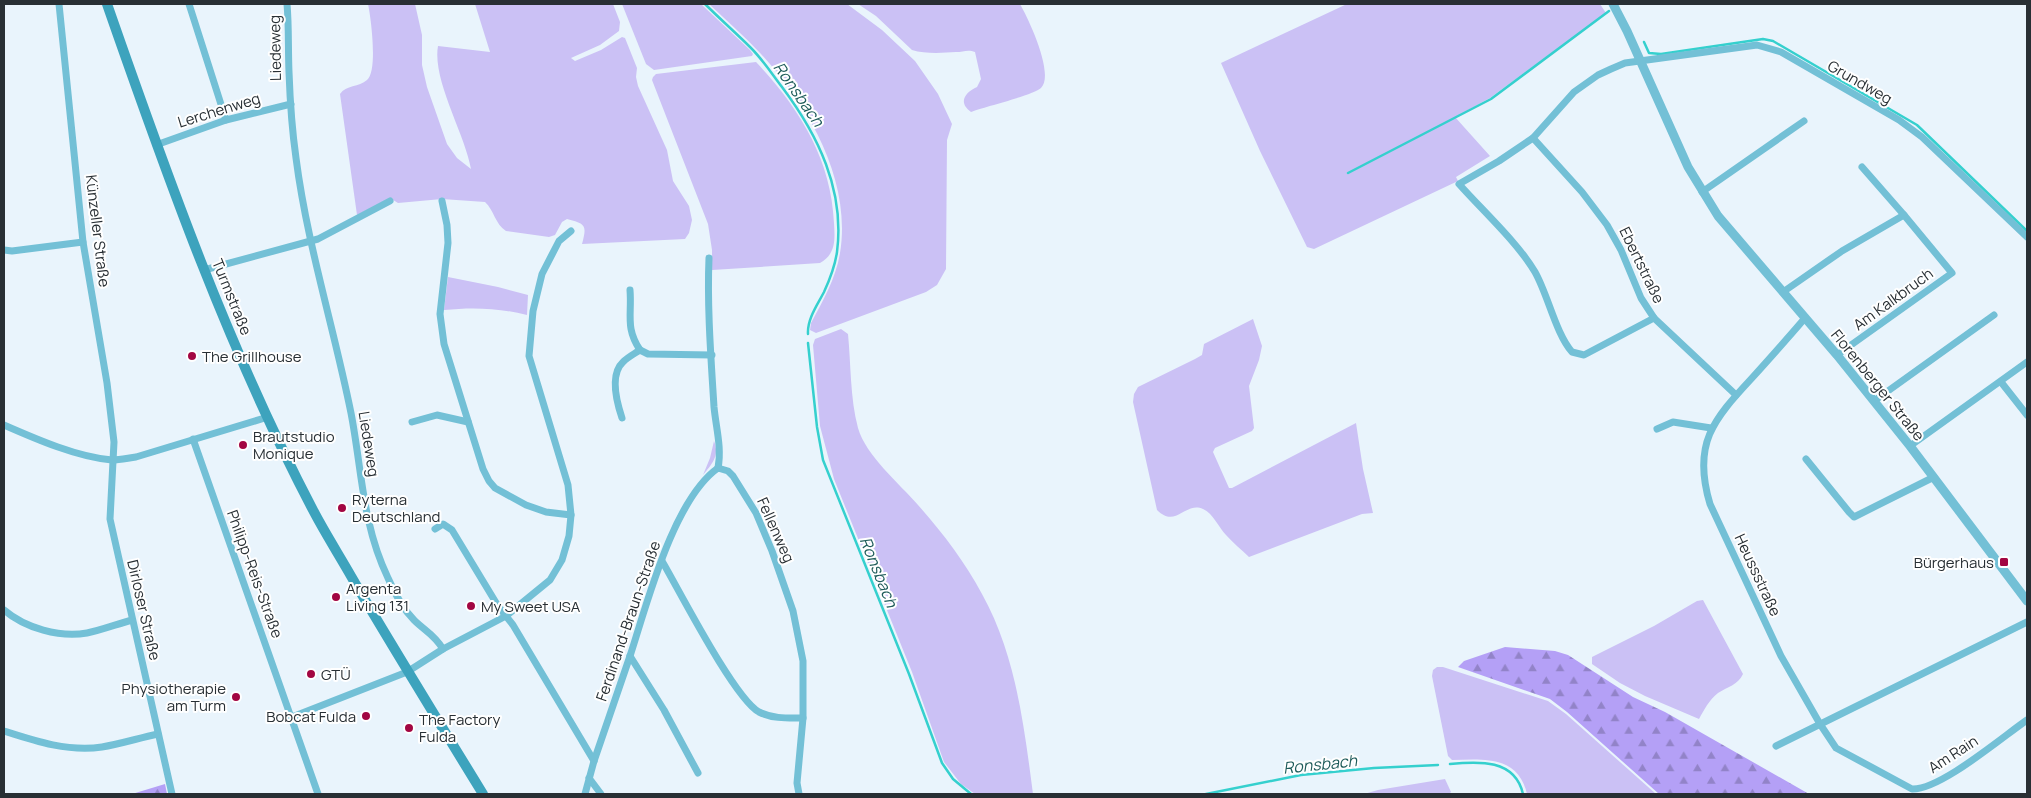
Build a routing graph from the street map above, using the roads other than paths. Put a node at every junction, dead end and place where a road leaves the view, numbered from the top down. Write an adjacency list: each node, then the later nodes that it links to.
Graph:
1 (60, 4): 20 (street, Künzeller Straße)
2 (106, 4): 11 (main road, Turmstraße)
3 (189, 4): 8 (street)
4 (288, 4): 7 (street, Liedeweg)
5 (1613, 4): 6 (street, Florenberger Straße)
6 (1640, 62): 10 (street, Grundweg); 13 (street, Florenberger Straße); 18 (street, Grundweg)
7 (291, 104): 8 (street, Lerchenweg); 19 (street, Liedeweg)
8 (226, 120): 11 (street, Lerchenweg)
9 (1804, 121): 13 (street)
10 (1533, 138): 27 (street, Ebertstraße); 27 (street, Grundweg)
11 (156, 145): 23 (main road, Turmstraße)
12 (1862, 167): 16 (street, Am Kalkbruch)
13 (1702, 192): 25 (street, Florenberger Straße)
14 (390, 201): 19 (street)
15 (442, 201): 40 (street)
16 (1904, 215): 25 (street); 31 (street, Am Kalkbruch)
17 (571, 231): 50 (street)
18 (2027, 237)
19 (311, 241): 23 (street); 58 (street, Liedeweg)
20 (83, 242): 21 (street); 47 (street, Künzeller Straße)
21 (4, 250)
22 (709, 258): 30 (street)
23 (204, 270): 37 (main road, Turmstraße)
24 (630, 290): 29 (street)
25 (1783, 292): 28 (street, Florenberger Straße)
26 (1994, 315): 35 (street)
27 (1654, 318): 34 (street, Ebertstraße)
28 (1806, 318): 31 (street, Florenberger Straße); 34 (street, Heussstraße)
29 (640, 350): 30 (street); 38 (street)
30 (712, 354): 48 (street)
31 (1837, 355): 35 (street, Florenberger Straße)
32 (2027, 362): 33 (street)
33 (2000, 382): 36 (street); 45 (street)
34 (1736, 395): 42 (street, Heussstraße)
35 (1874, 401): 45 (street, Florenberger Straße)
36 (2027, 415)
37 (268, 417): 44 (street); 60 (main road, Turmstraße)
38 (622, 418)
39 (412, 422): 40 (street)
40 (468, 422): 50 (street)
41 (4, 425): 47 (street)
42 (1711, 428): 43 (street); 64 (street, Heussstraße)
43 (1657, 430)
44 (193, 439): 47 (street); 61 (street, Philipp-Reis-Straße)
45 (1910, 446): 49 (street, Florenberger Straße)
46 (1806, 459): 49 (street)
47 (113, 460): 56 (street, Dirloser Straße)
48 (718, 468): 52 (street, Ferdinand-Braun-Straße); 62 (street, Fellenweg)
49 (1934, 478): 53 (street, Florenberger Straße)
50 (570, 515): 55 (street)
51 (435, 529): 55 (street)
52 (662, 561): 59 (street, Ferdinand-Braun-Straße); 62 (street)
53 (2027, 601)
54 (4, 610): 56 (street)
55 (506, 616): 58 (street); 68 (street)
56 (132, 620): 66 (street, Dirloser Straße)
57 (2027, 622): 64 (street)
58 (443, 648): 60 (street)
59 (630, 656): 68 (street, Ferdinand-Braun-Straße); 69 (street)
60 (407, 672): 61 (street); 73 (main road, Turmstraße)
61 (292, 717): 72 (street, Philipp-Reis-Straße)
62 (803, 718): 76 (street, Fellenweg)
63 (2027, 720): 64 (street, Am Rain)
64 (1820, 724): 67 (street)
65 (4, 730): 66 (street)
66 (158, 734): 71 (street, Dirloser Straße)
67 (1776, 746)
68 (594, 761): 70 (street, Ferdinand-Braun-Straße)
69 (698, 773)
70 (589, 778): 74 (street, Ferdinand-Braun-Straße); 75 (street)
71 (172, 794)
72 (318, 794)
73 (483, 794)
74 (585, 794)
75 (601, 794)
76 (799, 794)

